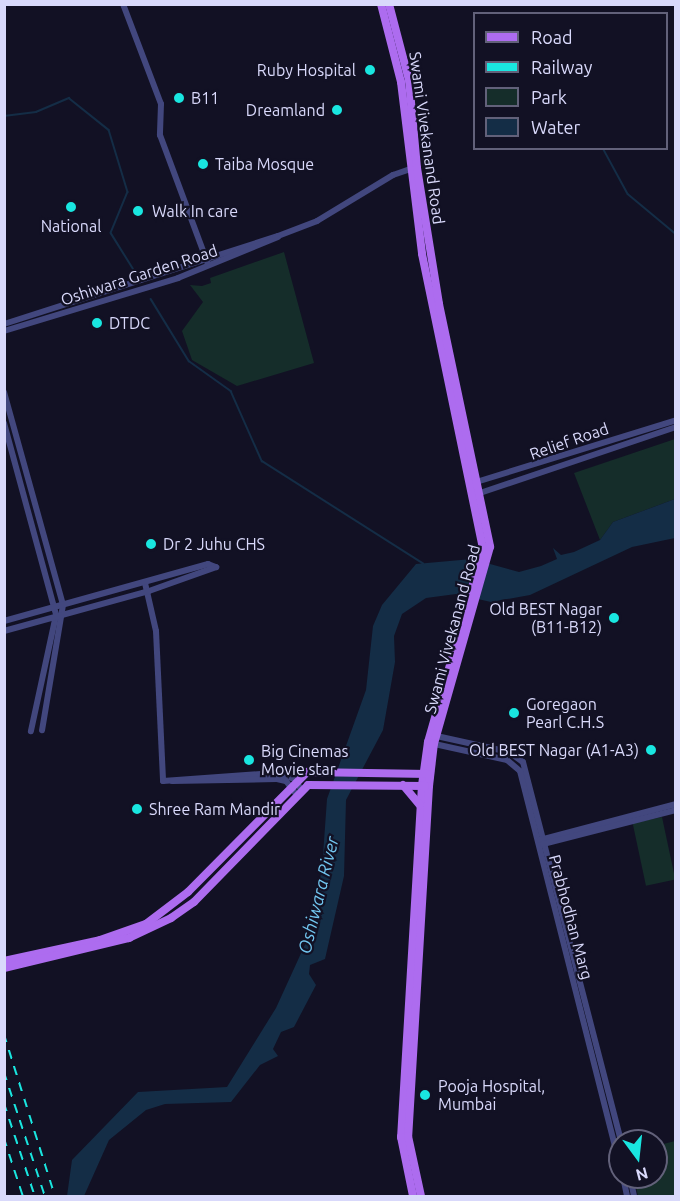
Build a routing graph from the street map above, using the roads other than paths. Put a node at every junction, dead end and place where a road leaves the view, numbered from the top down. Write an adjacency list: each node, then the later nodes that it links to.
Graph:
1 (123, 4): 6 (street)
2 (381, 4): 4 (main road, Swami Vivekanand Road)
3 (389, 4): 4 (main road, Swami Vivekanand Road)
4 (398, 48): 5 (main road, Swami Vivekanand Road)
5 (413, 169): 6 (street, Oshiwara Garden Road); 13 (main road, Swami Vivekanand Road)
6 (208, 264): 7 (street, Oshiwara Garden Road); 8 (street, Oshiwara Garden Road)
7 (4, 324)
8 (4, 331)
9 (4, 392): 17 (street)
10 (675, 420): 13 (street, Relief Road)
11 (4, 423): 18 (street)
12 (675, 427): 14 (street, Relief Road)
13 (473, 483): 14 (main road, Swami Vivekanand Road)
14 (476, 494): 27 (main road, Swami Vivekanand Road)
15 (145, 583): 16 (street); 16 (street); 17 (street)
16 (149, 591): 19 (street); 29 (street)
17 (63, 605): 18 (street); 19 (street)
18 (55, 607): 20 (street); 21 (street)
19 (64, 613): 20 (street); 24 (street)
20 (56, 615): 22 (street); 24 (street)
21 (7, 620): 22 (street)
22 (13, 628): 23 (street)
23 (4, 631)
24 (38, 716): 25 (street); 26 (street)
25 (42, 730)
26 (31, 731)
27 (432, 739): 28 (main road, Swami Vivekanand Road); 36 (street, Prabhodhan Marg)
28 (427, 774): 29 (main road); 31 (main road, Swami Vivekanand Road)
29 (293, 783): 32 (street); 37 (main road)
30 (403, 785): 31 (main road); 32 (main road); 34 (main road)
31 (425, 786): 34 (main road, Swami Vivekanand Road); 40 (main road, Swami Vivekanand Road)
32 (302, 790): 37 (main road)
33 (675, 804): 36 (street)
34 (420, 806): 40 (main road, Swami Vivekanand Road)
35 (675, 810): 36 (street)
36 (541, 842): 41 (street, Prabhodhan Marg); 42 (street)
37 (71, 950): 38 (main road); 39 (main road)
38 (4, 960)
39 (4, 969)
40 (405, 1114): 43 (main road, Swami Vivekanand Road); 44 (main road, Swami Vivekanand Road)
41 (611, 1129)
42 (618, 1129)
43 (413, 1197)
44 (421, 1197)

